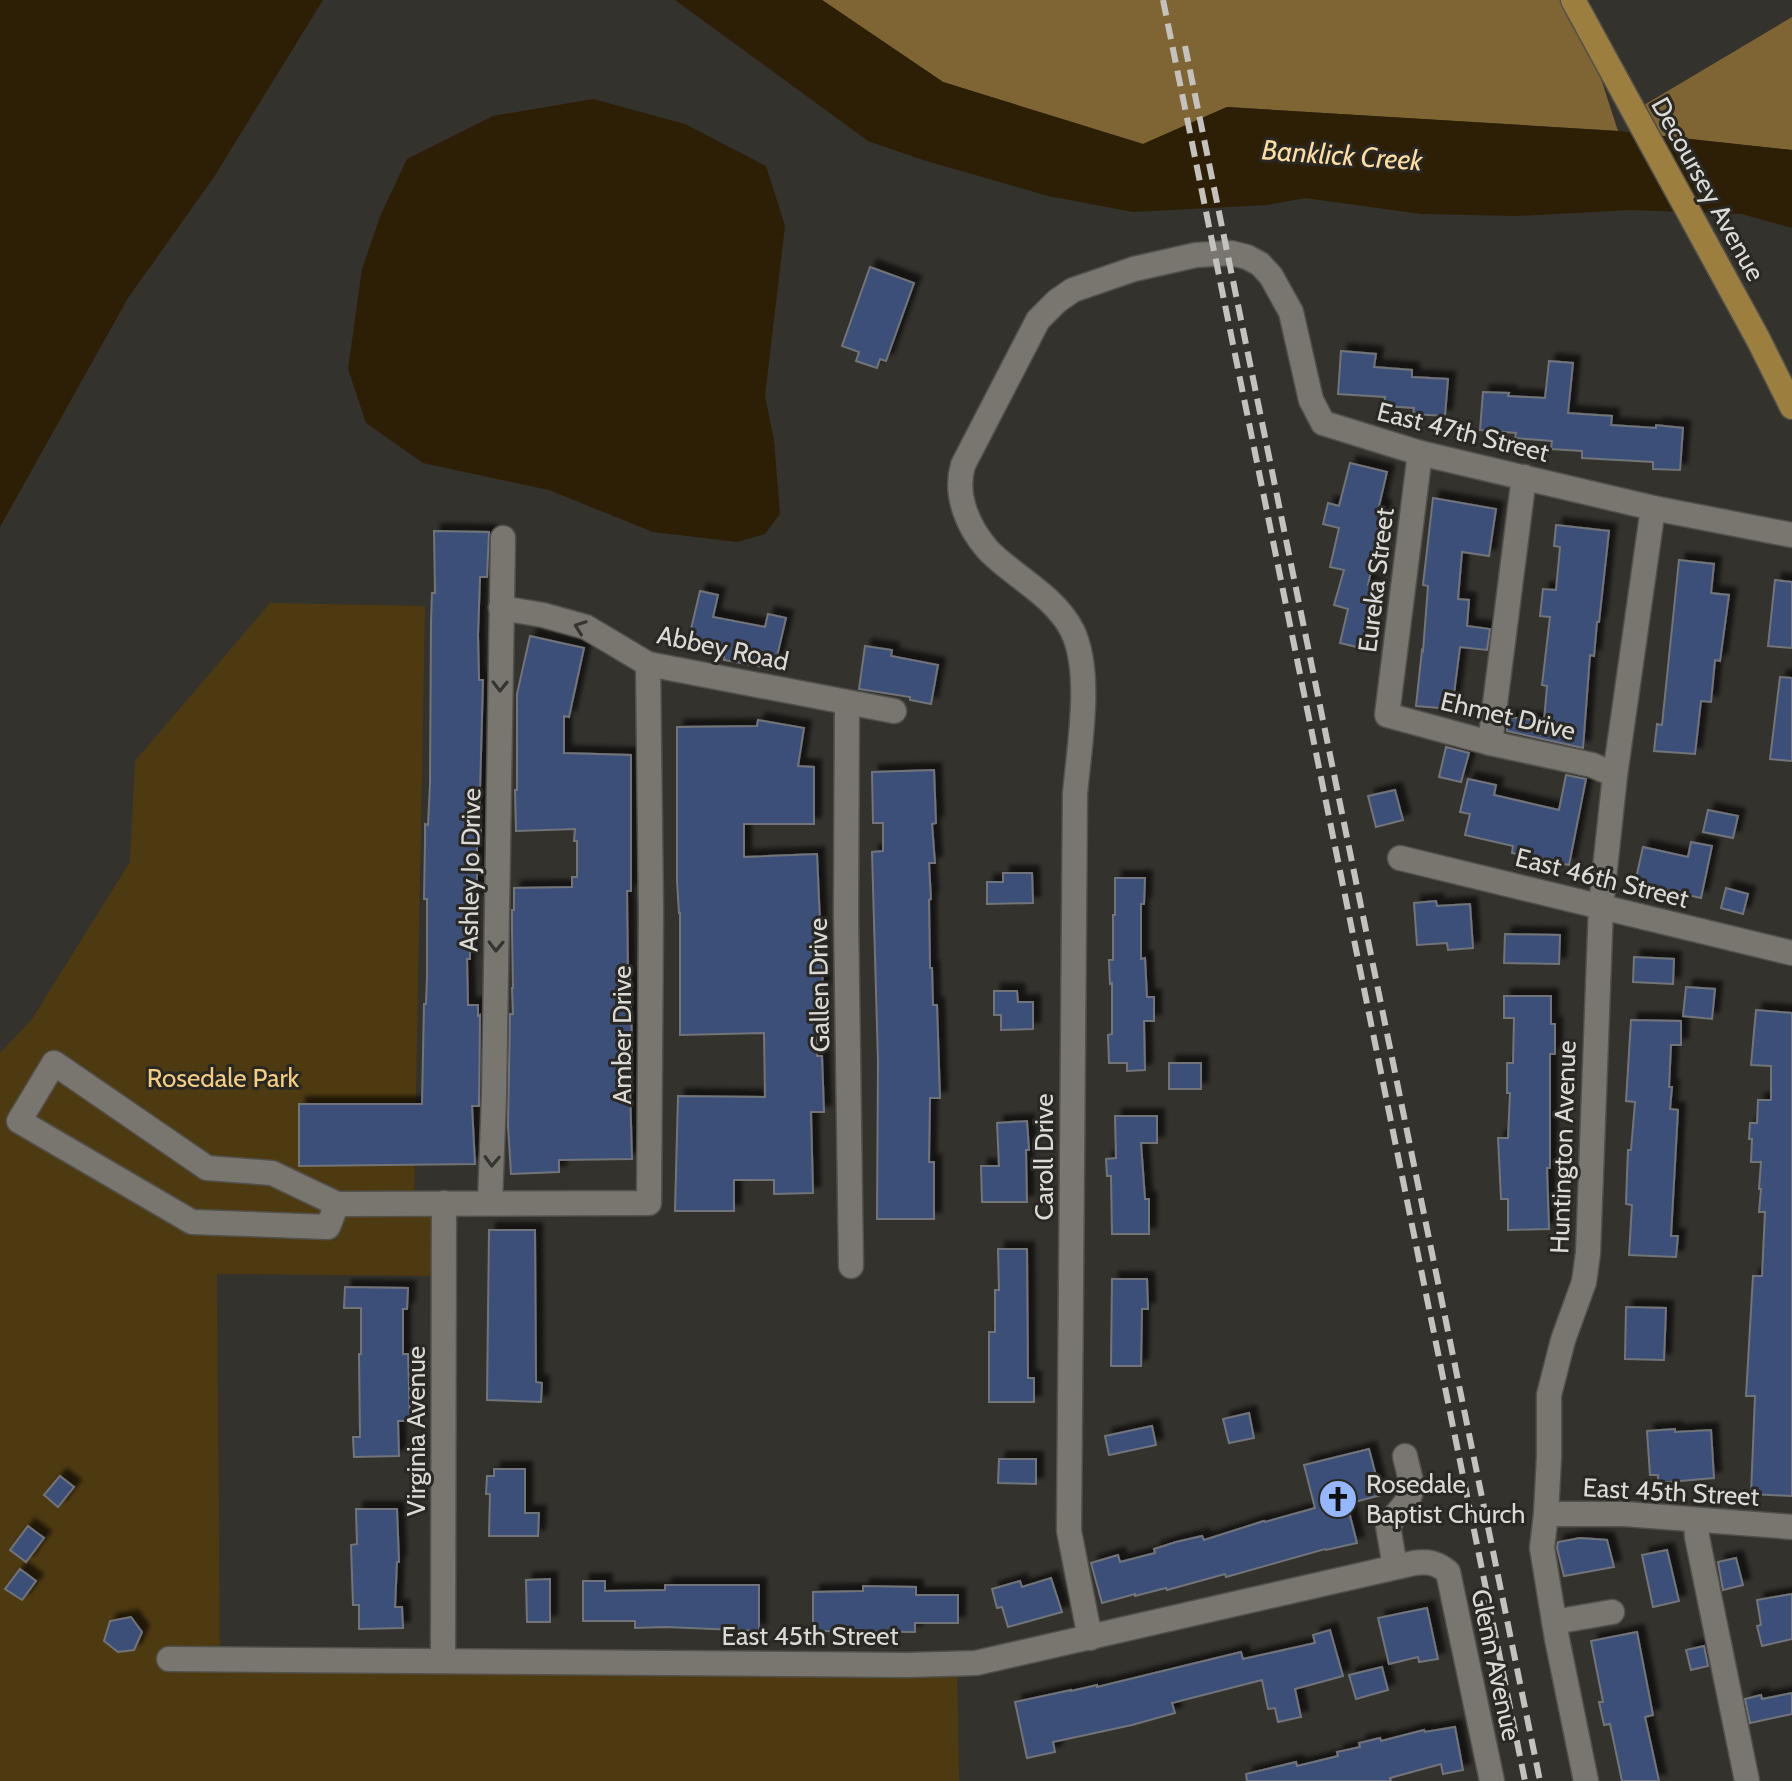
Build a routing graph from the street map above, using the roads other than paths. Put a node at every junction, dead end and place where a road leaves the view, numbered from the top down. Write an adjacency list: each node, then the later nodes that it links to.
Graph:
1 (1576, 6): 3 (main road, Decoursey Avenue)
2 (1231, 253): 4 (street, East 47th Street); 31 (street, Caroll Drive)
3 (1792, 407)
4 (1420, 453): 5 (street, East 47th Street); 13 (street, Eureka Street)
5 (1524, 477): 6 (street, East 47th Street); 14 (street)
6 (1653, 508): 7 (street, East 47th Street); 15 (street, Huntington Avenue)
7 (1792, 535)
8 (503, 538): 9 (street, Ashley Jo Drive)
9 (501, 608): 10 (street, Abbey Road, one-way to 9); 19 (street, Ashley Jo Drive, one-way to 19)
10 (648, 664): 11 (street, Abbey Road); 19 (street, Amber Drive)
11 (847, 703): 12 (street, Abbey Road); 22 (street, Gallen Drive)
12 (894, 711)
13 (1387, 715): 14 (street, Ehmet Drive)
14 (1490, 743): 15 (street, Ehmet Drive)
15 (1615, 775): 17 (street, Huntington Avenue)
16 (1400, 858): 17 (street, East 46th Street)
17 (1601, 906): 18 (street, East 46th Street); 24 (street, Huntington Avenue)
18 (1792, 953)
19 (490, 1202): 20 (street, Amber Drive)
20 (444, 1203): 21 (street, Amber Drive); 33 (street, Virginia Avenue)
21 (337, 1204): 21 (street)
22 (851, 1266)
23 (1405, 1456): 28 (street)
24 (1546, 1514): 25 (street, East 45th Street); 30 (street, Huntington Avenue)
25 (1696, 1520): 26 (street, East 45th Street); 36 (street)
26 (1792, 1527)
27 (1438, 1564): 28 (street, East 45th Street); 34 (street, Glenn Avenue)
28 (1395, 1567): 31 (street, East 45th Street)
29 (1612, 1612): 30 (street)
30 (1554, 1622): 35 (street, Huntington Avenue)
31 (1090, 1638): 33 (street, East 45th Street)
32 (169, 1659): 33 (street, East 45th Street)
33 (443, 1660)
34 (1492, 1781)
35 (1586, 1781)
36 (1747, 1781)

